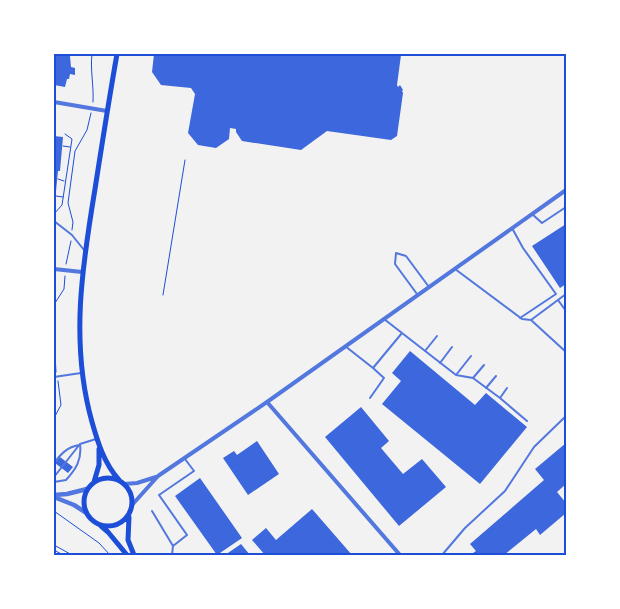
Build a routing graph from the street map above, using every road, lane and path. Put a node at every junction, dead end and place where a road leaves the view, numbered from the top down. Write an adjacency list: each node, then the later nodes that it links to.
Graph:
1 (92, 54): 4 (path)
2 (118, 54): 5 (main road)
3 (54, 102): 4 (street)
4 (92, 108): 5 (street); 22 (path)
5 (107, 110): 23 (main road)
6 (66, 134): 8 (path)
7 (63, 146): 8 (path)
8 (70, 147): 11 (path)
9 (185, 160): 30 (path)
10 (63, 163): 11 (path)
11 (68, 163): 13 (path)
12 (58, 179): 13 (path)
13 (66, 181): 16 (path)
14 (566, 190): 19 (street)
15 (56, 196): 16 (path)
16 (63, 197): 18 (path)
17 (566, 207): 19 (lane)
18 (54, 214)
19 (532, 214): 21 (street)
20 (54, 221): 22 (lane)
21 (512, 228): 25 (street); 35 (lane)
22 (72, 235): 23 (lane); 26 (path)
23 (85, 251): 27 (main road)
24 (54, 268): 26 (street)
25 (455, 269): 28 (street); 35 (lane)
26 (65, 270): 27 (street); 34 (path)
27 (82, 272): 48 (main road)
28 (429, 287): 31 (street); 31 (lane)
29 (566, 294): 32 (lane)
30 (163, 295)
31 (417, 295): 36 (street)
32 (558, 300): 33 (lane); 37 (lane)
33 (566, 311)
34 (54, 312)
35 (520, 318): 37 (lane)
36 (384, 319): 38 (lane); 40 (street)
37 (531, 320): 43 (lane)
38 (402, 333): 42 (lane); 47 (lane)
39 (437, 336): 42 (lane)
40 (345, 346): 47 (lane); 57 (street)
41 (452, 347): 45 (lane)
42 (425, 351): 45 (lane)
43 (566, 352)
44 (471, 356): 49 (lane)
45 (440, 362): 49 (lane)
46 (484, 365): 52 (lane)
47 (373, 368): 55 (lane)
48 (82, 373): 51 (lane); 60 (main road)
49 (456, 375): 52 (lane)
50 (496, 376): 53 (lane)
51 (54, 377)
52 (473, 378): 53 (lane)
53 (486, 388): 56 (lane)
54 (507, 388): 56 (lane)
55 (370, 398)
56 (500, 398): 59 (lane)
57 (267, 402): 63 (street); 87 (street)
58 (566, 416): 88 (lane)
59 (527, 421)
60 (97, 439): 61 (lane); 62 (main road)
61 (80, 444): 64 (lane); 66 (lane); 67 (lane)
62 (99, 446): 68 (main road); 69 (main road)
63 (185, 458): 65 (street); 79 (lane)
64 (54, 463)
65 (158, 476): 69 (street); 72 (street)
66 (54, 477)
67 (54, 482)
68 (94, 482): 69 (main road); 70 (main road)
69 (121, 482): 72 (main road)
70 (87, 489): 71 (street); 75 (main road)
71 (54, 496): 75 (street)
72 (132, 505): 76 (main road)
73 (54, 511): 83 (path)
74 (152, 511): 79 (lane)
75 (85, 512): 77 (main road)
76 (130, 514): 77 (main road); 85 (main road)
77 (100, 526): 84 (main road)
78 (54, 545): 82 (path)
79 (173, 546): 86 (lane)
80 (54, 550): 81 (path)
81 (64, 555)
82 (72, 555)
83 (110, 555)
84 (128, 555)
85 (134, 555)
86 (172, 555)
87 (400, 555)
88 (442, 555)

